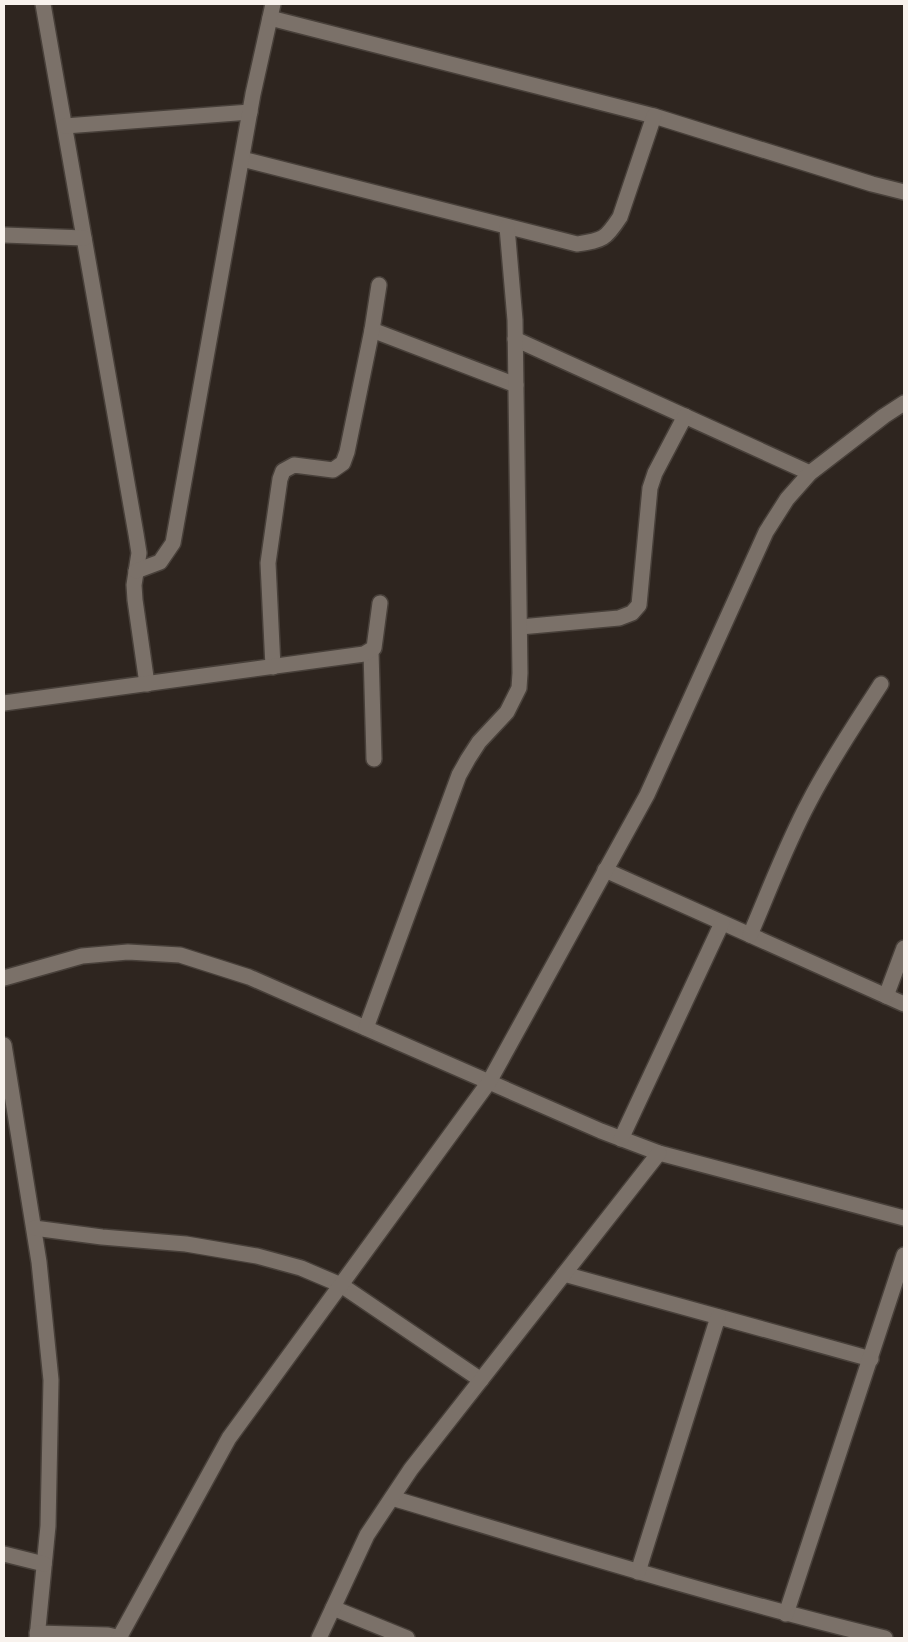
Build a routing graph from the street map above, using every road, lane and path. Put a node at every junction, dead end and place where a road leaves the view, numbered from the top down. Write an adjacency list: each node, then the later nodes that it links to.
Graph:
1 (43, 4): 5 (street)
2 (272, 11): 3 (street); 4 (street)
3 (250, 112): 5 (street); 6 (street)
4 (654, 116): 7 (street); 8 (street)
5 (65, 126): 10 (street)
6 (242, 159): 8 (street); 18 (street)
7 (904, 192)
8 (507, 227): 13 (street)
9 (4, 235): 10 (street)
10 (84, 238): 18 (street)
11 (379, 286): 12 (street)
12 (372, 330): 14 (street); 22 (street)
13 (516, 339): 14 (street); 16 (street)
14 (516, 385): 20 (street)
15 (904, 403): 17 (street)
16 (685, 416): 17 (street); 20 (street)
17 (810, 473): 27 (street)
18 (136, 571): 23 (street)
19 (380, 603): 21 (street)
20 (520, 626): 34 (street)
21 (371, 651): 22 (street); 26 (street)
22 (273, 667): 23 (street)
23 (147, 684): 25 (street)
24 (881, 684): 29 (street)
25 (4, 703)
26 (374, 759)
27 (605, 870): 28 (street); 36 (street)
28 (722, 923): 29 (street); 37 (street)
29 (750, 935): 32 (street)
30 (904, 948): 32 (street)
31 (4, 978): 34 (street)
32 (886, 996): 33 (street)
33 (904, 1004)
34 (366, 1028): 36 (street)
35 (4, 1045): 40 (street)
36 (489, 1082): 37 (street); 43 (street)
37 (621, 1139): 38 (street)
38 (659, 1153): 39 (street); 42 (street)
39 (904, 1218)
40 (34, 1228): 43 (street); 49 (street)
41 (904, 1255): 45 (street)
42 (564, 1274): 44 (street); 46 (street)
43 (341, 1285): 46 (street); 54 (street)
44 (718, 1316): 45 (street); 50 (street)
45 (871, 1359): 52 (street)
46 (481, 1380): 47 (street)
47 (392, 1498): 50 (street); 51 (street)
48 (4, 1554): 49 (street)
49 (44, 1564): 53 (street)
50 (638, 1572): 52 (street)
51 (333, 1608): 55 (street); 56 (street)
52 (786, 1614): 57 (street)
53 (37, 1636): 54 (street)
54 (120, 1638)
55 (319, 1638)
56 (407, 1638)
57 (885, 1638)

